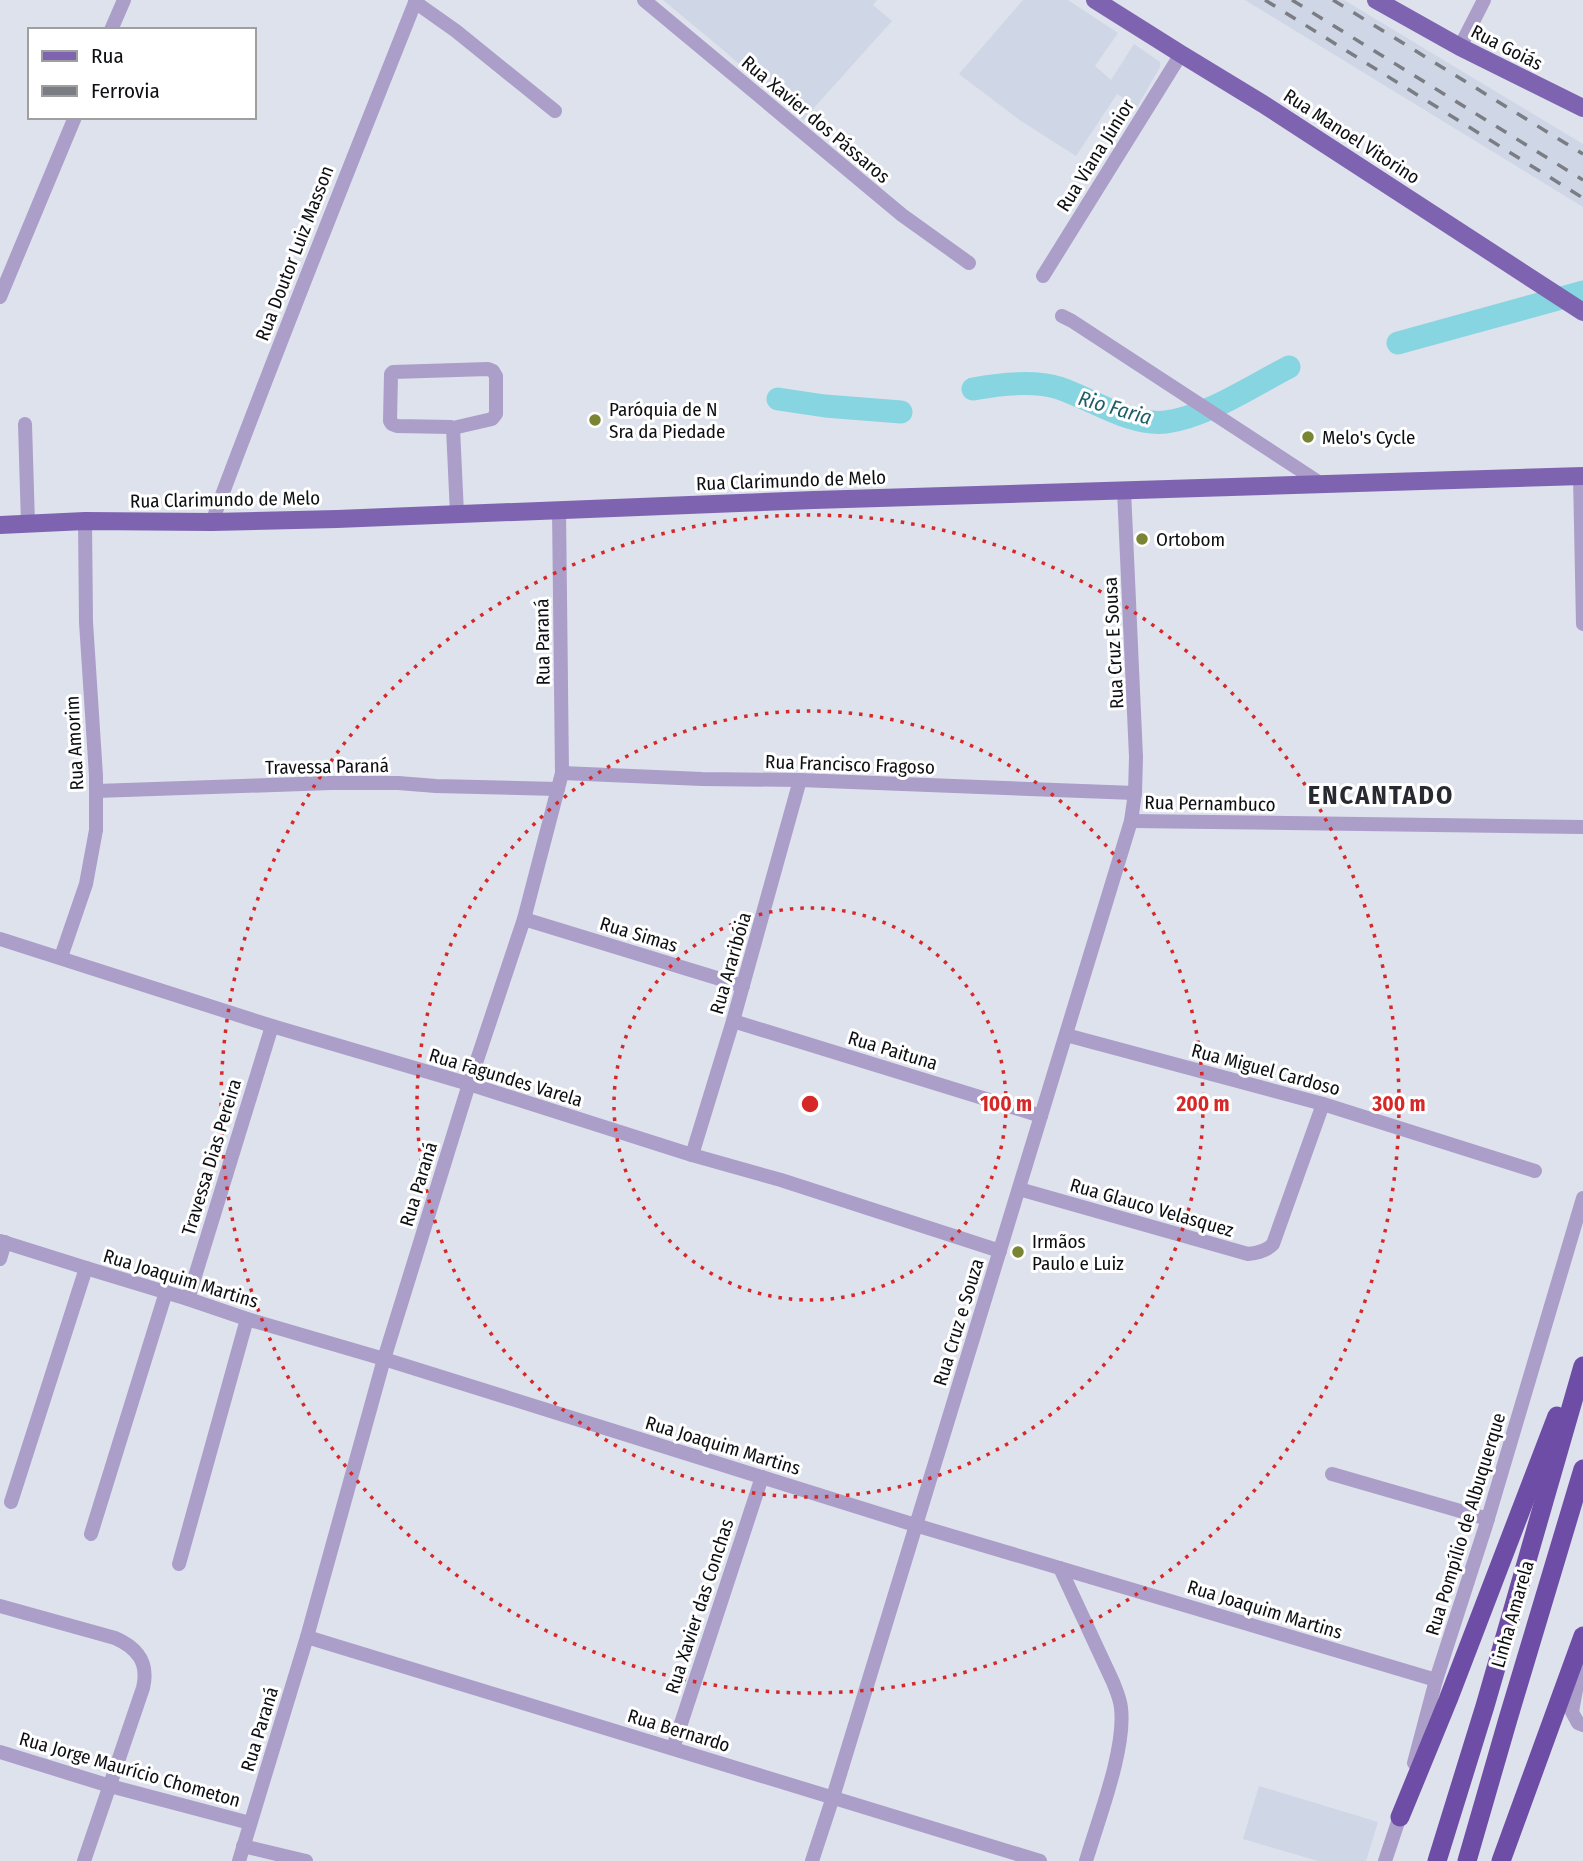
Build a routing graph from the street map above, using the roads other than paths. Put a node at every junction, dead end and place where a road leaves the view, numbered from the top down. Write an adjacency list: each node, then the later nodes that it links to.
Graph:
1 (124, 0): 7 (street)
2 (644, 0): 13 (street, Rua Xavier dos Pássaros)
3 (1095, 0): 9 (main road, Rua Manoel Vitorino)
4 (1376, 0): 8 (main road, Rua Goiás)
5 (1484, 0): 8 (street)
6 (415, 1): 11 (street); 26 (street, Rua Doutor Luiz Masson)
7 (112, 28)
8 (1460, 47): 10 (main road, Rua Goiás)
9 (1181, 54): 14 (street, Rua Viana Júnior); 16 (main road, Rua Manoel Vitorino)
10 (1583, 108)
11 (555, 111)
12 (74, 119): 15 (street)
13 (969, 263)
14 (1043, 276)
15 (0, 297)
16 (1579, 309)
17 (1067, 318): 21 (street)
18 (25, 424): 27 (street)
19 (453, 428): 19 (street); 24 (street)
20 (1582, 476): 21 (main road, Rua Clarimundo de Melo); 29 (street)
21 (1320, 483): 22 (main road, Rua Clarimundo de Melo)
22 (1124, 490): 23 (main road, Rua Clarimundo de Melo); 34 (street, Rua Cruz E Sousa)
23 (559, 509): 24 (main road, Rua Clarimundo de Melo); 30 (street, Rua Paraná)
24 (457, 514): 26 (main road, Rua Clarimundo de Melo)
25 (85, 521): 26 (main road, Rua Clarimundo de Melo); 27 (main road, Rua Clarimundo de Melo); 33 (street, Rua Amorim)
26 (212, 522)
27 (29, 524): 28 (main road, Rua Clarimundo de Melo)
28 (0, 525)
29 (1583, 624)
30 (562, 773): 31 (street, Rua Francisco Fragoso); 32 (street, Rua Paraná)
31 (800, 780): 34 (street, Rua Francisco Fragoso); 40 (street, Rua Araribóia)
32 (558, 789): 33 (street, Travessa Paraná); 37 (street, Rua Paraná)
33 (96, 791): 39 (street, Rua Amorim)
34 (1136, 793): 35 (street, Rua Cruz e Souza)
35 (1131, 821): 36 (street, Rua Pernambuco); 43 (street, Rua Cruz e Souza)
36 (1583, 827)
37 (524, 919): 40 (street, Rua Simas); 44 (street, Rua Paraná)
38 (0, 939): 39 (street, Rua Fagundes Varela)
39 (61, 957): 42 (street, Rua Fagundes Varela)
40 (743, 986): 41 (street, Rua Araribóia)
41 (733, 1021): 46 (street, Rua Paituna); 47 (street, Rua Araribóia)
42 (272, 1026): 44 (street, Rua Fagundes Varela); 56 (street, Travessa Dias Pereira)
43 (1066, 1035): 45 (street, Rua Miguel Cardoso); 46 (street, Rua Cruz e Souza)
44 (469, 1084): 47 (street, Rua Fagundes Varela); 58 (street, Rua Paraná)
45 (1323, 1104): 48 (street, Rua Miguel Cardoso); 49 (street, Rua Glauco Velasquez)
46 (1041, 1116): 49 (street, Rua Cruz e Souza)
47 (692, 1155): 52 (street, Rua Fagundes Varela)
48 (1535, 1171)
49 (1019, 1189): 52 (street, Rua Cruz e Souza)
50 (1583, 1198): 64 (street, Rua Pompílio de Albuquerque)
51 (3, 1242): 53 (street); 54 (street, Rua Joaquim Martins)
52 (1000, 1251): 65 (street, Rua Cruz e Souza)
53 (0, 1259)
54 (86, 1269): 55 (street, Rua Joaquim Martins); 63 (street)
55 (166, 1292): 56 (street, Rua Joaquim Martins); 66 (street)
56 (187, 1298): 57 (street, Rua Joaquim Martins)
57 (247, 1319): 58 (street, Rua Joaquim Martins); 67 (street)
58 (384, 1359): 62 (street, Rua Joaquim Martins); 71 (street, Rua Paraná)
59 (1583, 1364): 79 (highway); 89 (highway, Linha Amarela)
60 (1583, 1469): 90 (highway, Linha Amarela)
61 (1332, 1474): 64 (street)
62 (762, 1477): 65 (street, Rua Joaquim Martins); 75 (street, Rua Xavier das Conchas)
63 (10, 1502)
64 (1488, 1519): 73 (street, Rua Pompílio de Albuquerque)
65 (915, 1525): 68 (street, Rua Joaquim Martins); 78 (street, Rua Cruz e Souza)
66 (91, 1534)
67 (179, 1563)
68 (1059, 1568): 73 (street, Rua Joaquim Martins); 87 (street)
69 (0, 1606): 77 (street)
70 (1583, 1636): 91 (highway)
71 (307, 1637): 75 (street, Rua Bernardo); 80 (street, Rua Paraná)
72 (1583, 1651): 74 (street)
73 (1436, 1680): 79 (street, Rua Pompílio de Albuquerque)
74 (1579, 1722)
75 (673, 1748): 78 (street, Rua Bernardo)
76 (0, 1752): 77 (street, Rua Jorge Maurício Chometon)
77 (110, 1786): 80 (street, Rua Jorge Maurício Chometon); 82 (street)
78 (833, 1797): 85 (street, Rua Cruz e Souza); 86 (street, Rua Bernardo)
79 (1400, 1817): 88 (street, Rua Pompílio de Albuquerque)
80 (250, 1823): 81 (street, Rua Paraná)
81 (243, 1846): 83 (street, Rua Paraná); 84 (street)
82 (84, 1861)
83 (239, 1861)
84 (306, 1861)
85 (812, 1861)
86 (1040, 1861)
87 (1086, 1861)
88 (1385, 1861)
89 (1437, 1861)
90 (1467, 1861)
91 (1500, 1861)

